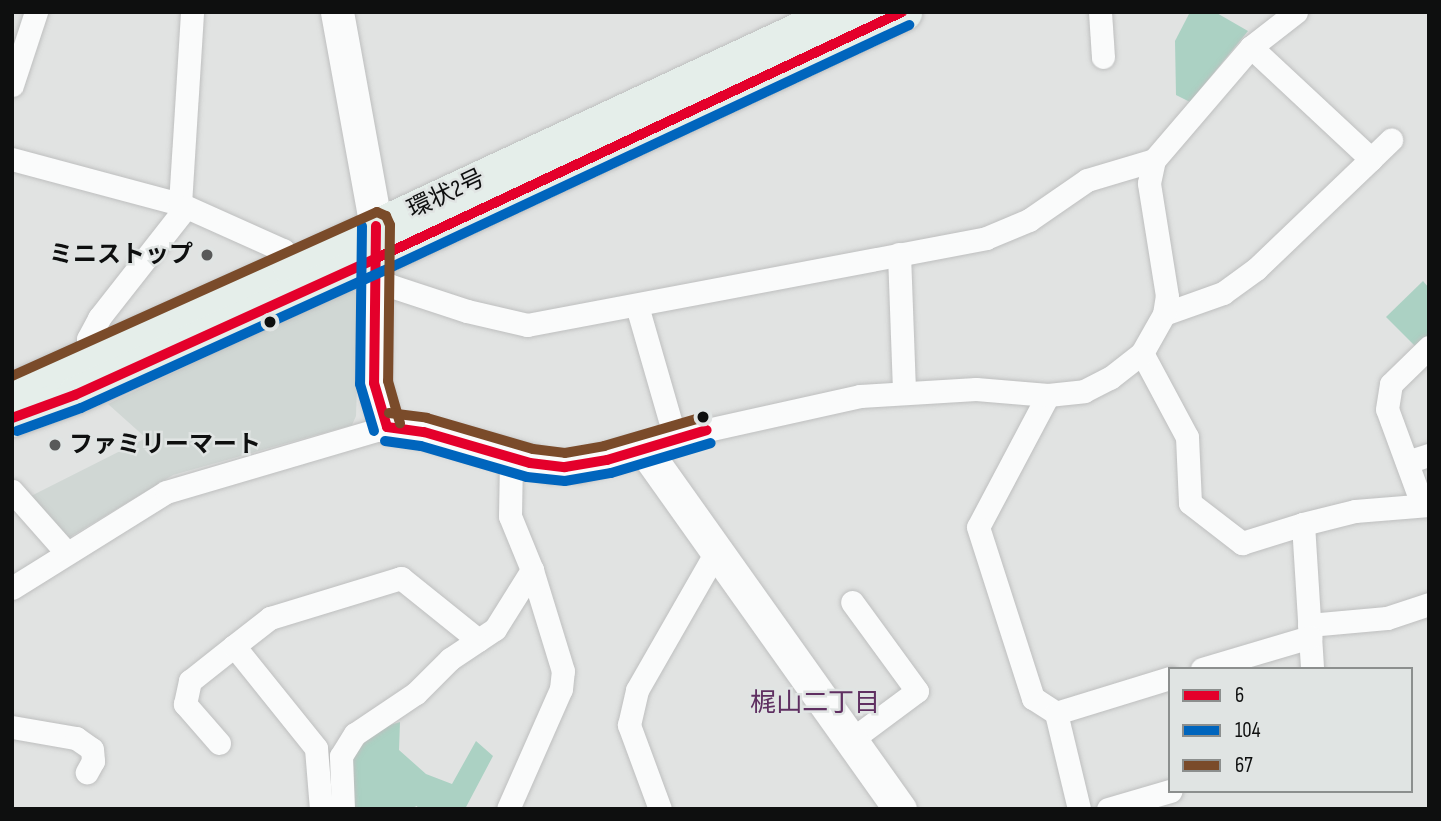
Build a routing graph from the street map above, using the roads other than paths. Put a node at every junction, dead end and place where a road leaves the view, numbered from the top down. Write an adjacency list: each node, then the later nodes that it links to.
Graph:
1 (36, 12): 10 (street)
2 (192, 12): 15 (street)
3 (337, 12): 17 (street)
4 (839, 12): 17 (main road, 環状2号)
5 (903, 12): 17 (main road, 環状2号)
6 (1100, 12): 9 (street)
7 (1296, 12): 8 (street)
8 (1251, 47): 13 (street); 14 (street)
9 (1103, 57)
10 (12, 85)
11 (1391, 140): 13 (street)
12 (12, 159): 15 (street)
13 (1371, 159): 20 (street)
14 (1154, 160): 16 (street); 20 (street)
15 (183, 206): 18 (street); 23 (street)
16 (899, 254): 19 (street); 25 (street)
17 (376, 257): 18 (main road, 環状2号); 19 (street); 23 (main road, 環状2号); 28 (street)
18 (291, 267): 23 (main road, 環状2号)
19 (637, 306): 29 (street)
20 (1164, 314): 22 (street)
21 (1429, 347): 33 (street)
22 (1142, 353): 26 (street); 36 (street)
23 (101, 368): 24 (main road, 環状2号); 27 (main road, 環状2号)
24 (12, 391)
25 (904, 392): 26 (street); 29 (street)
26 (1048, 395): 49 (street)
27 (12, 418)
28 (387, 427): 32 (street); 37 (street)
29 (676, 441): 30 (street)
30 (644, 449): 32 (street); 38 (street)
31 (1429, 455): 33 (street)
32 (511, 458): 39 (street)
33 (1407, 462): 35 (street)
34 (12, 491): 37 (street)
35 (1425, 504): 36 (street)
36 (1303, 524): 43 (street)
37 (66, 552): 40 (street)
38 (716, 552): 51 (street); 55 (street)
39 (532, 570): 44 (street); 58 (street)
40 (12, 588)
41 (852, 602): 51 (street)
42 (1429, 604): 43 (street)
43 (1309, 631): 46 (street); 47 (street)
44 (478, 640): 45 (street); 57 (street)
45 (234, 646): 52 (street); 56 (street)
46 (1208, 667)
47 (1312, 667)
48 (1168, 679): 49 (street)
49 (1056, 713): 60 (street)
50 (12, 727): 53 (street)
51 (851, 740): 59 (street)
52 (219, 743)
53 (87, 772)
54 (1168, 792): 61 (street)
55 (662, 808)
56 (321, 809)
57 (343, 809)
58 (508, 809)
59 (900, 809)
60 (1079, 809)
61 (1108, 809)

